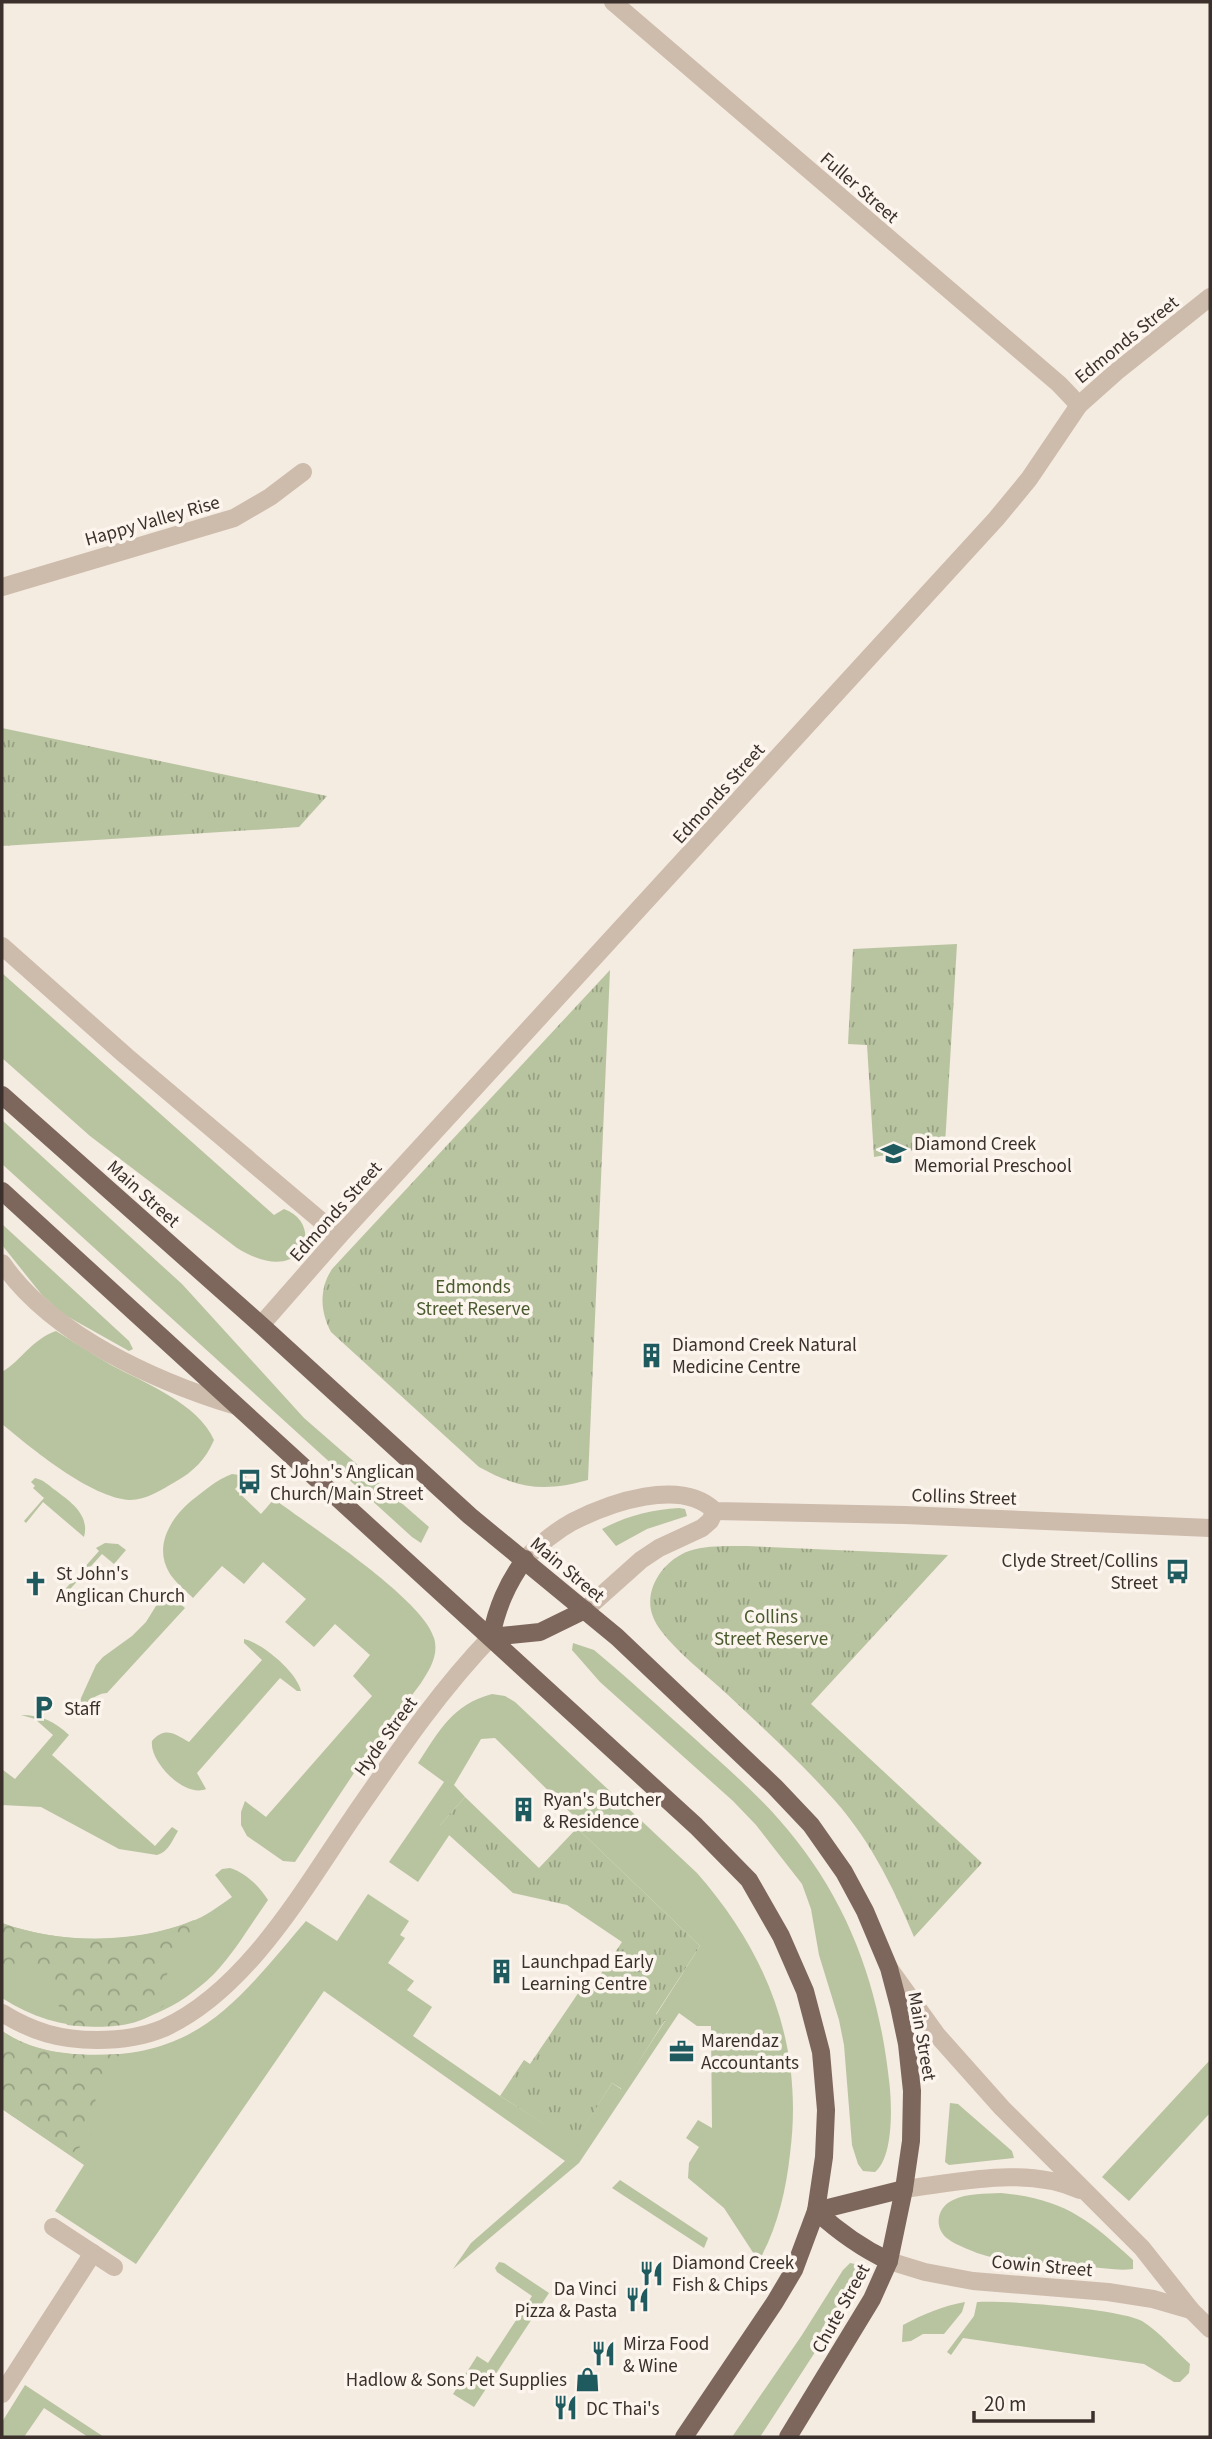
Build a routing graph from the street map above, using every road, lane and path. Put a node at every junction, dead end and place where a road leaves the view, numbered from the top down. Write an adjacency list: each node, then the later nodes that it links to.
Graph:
1 (613, 2): 3 (street, Fuller Street)
2 (1210, 297): 3 (street, Edmonds Street)
3 (1079, 405): 9 (street, Edmonds Street)
4 (303, 472): 5 (street, Happy Valley Rise)
5 (2, 587)
6 (2, 946): 9 (street)
7 (2, 1095): 11 (main road, Main Street)
8 (2, 1191): 12 (main road)
9 (339, 1237): 11 (street, Edmonds Street)
10 (2, 1264): 12 (street)
11 (261, 1325): 15 (main road, Main Street)
12 (236, 1406): 17 (main road)
13 (715, 1511): 14 (street, Collins Street); 15 (street, Collins Street); 16 (street)
14 (1210, 1528)
15 (525, 1559): 16 (main road, Main Street); 17 (main road, Collins Street)
16 (585, 1609): 17 (main road); 18 (main road, Main Street)
17 (491, 1637): 19 (street, Hyde Street); 22 (main road)
18 (889, 1968): 20 (main road, Main Street); 21 (street)
19 (2, 2013)
20 (904, 2189): 21 (street); 22 (main road); 25 (main road, Chute Street)
21 (1087, 2193): 27 (street)
22 (816, 2211): 25 (main road); 30 (main road)
23 (53, 2227): 24 (street)
24 (93, 2253): 26 (street); 29 (street)
25 (889, 2261): 27 (street, Cowin Street); 31 (main road, Chute Street)
26 (114, 2267)
27 (1191, 2310): 28 (street)
28 (1210, 2329)
29 (2, 2393)
30 (684, 2437)
31 (788, 2437)

